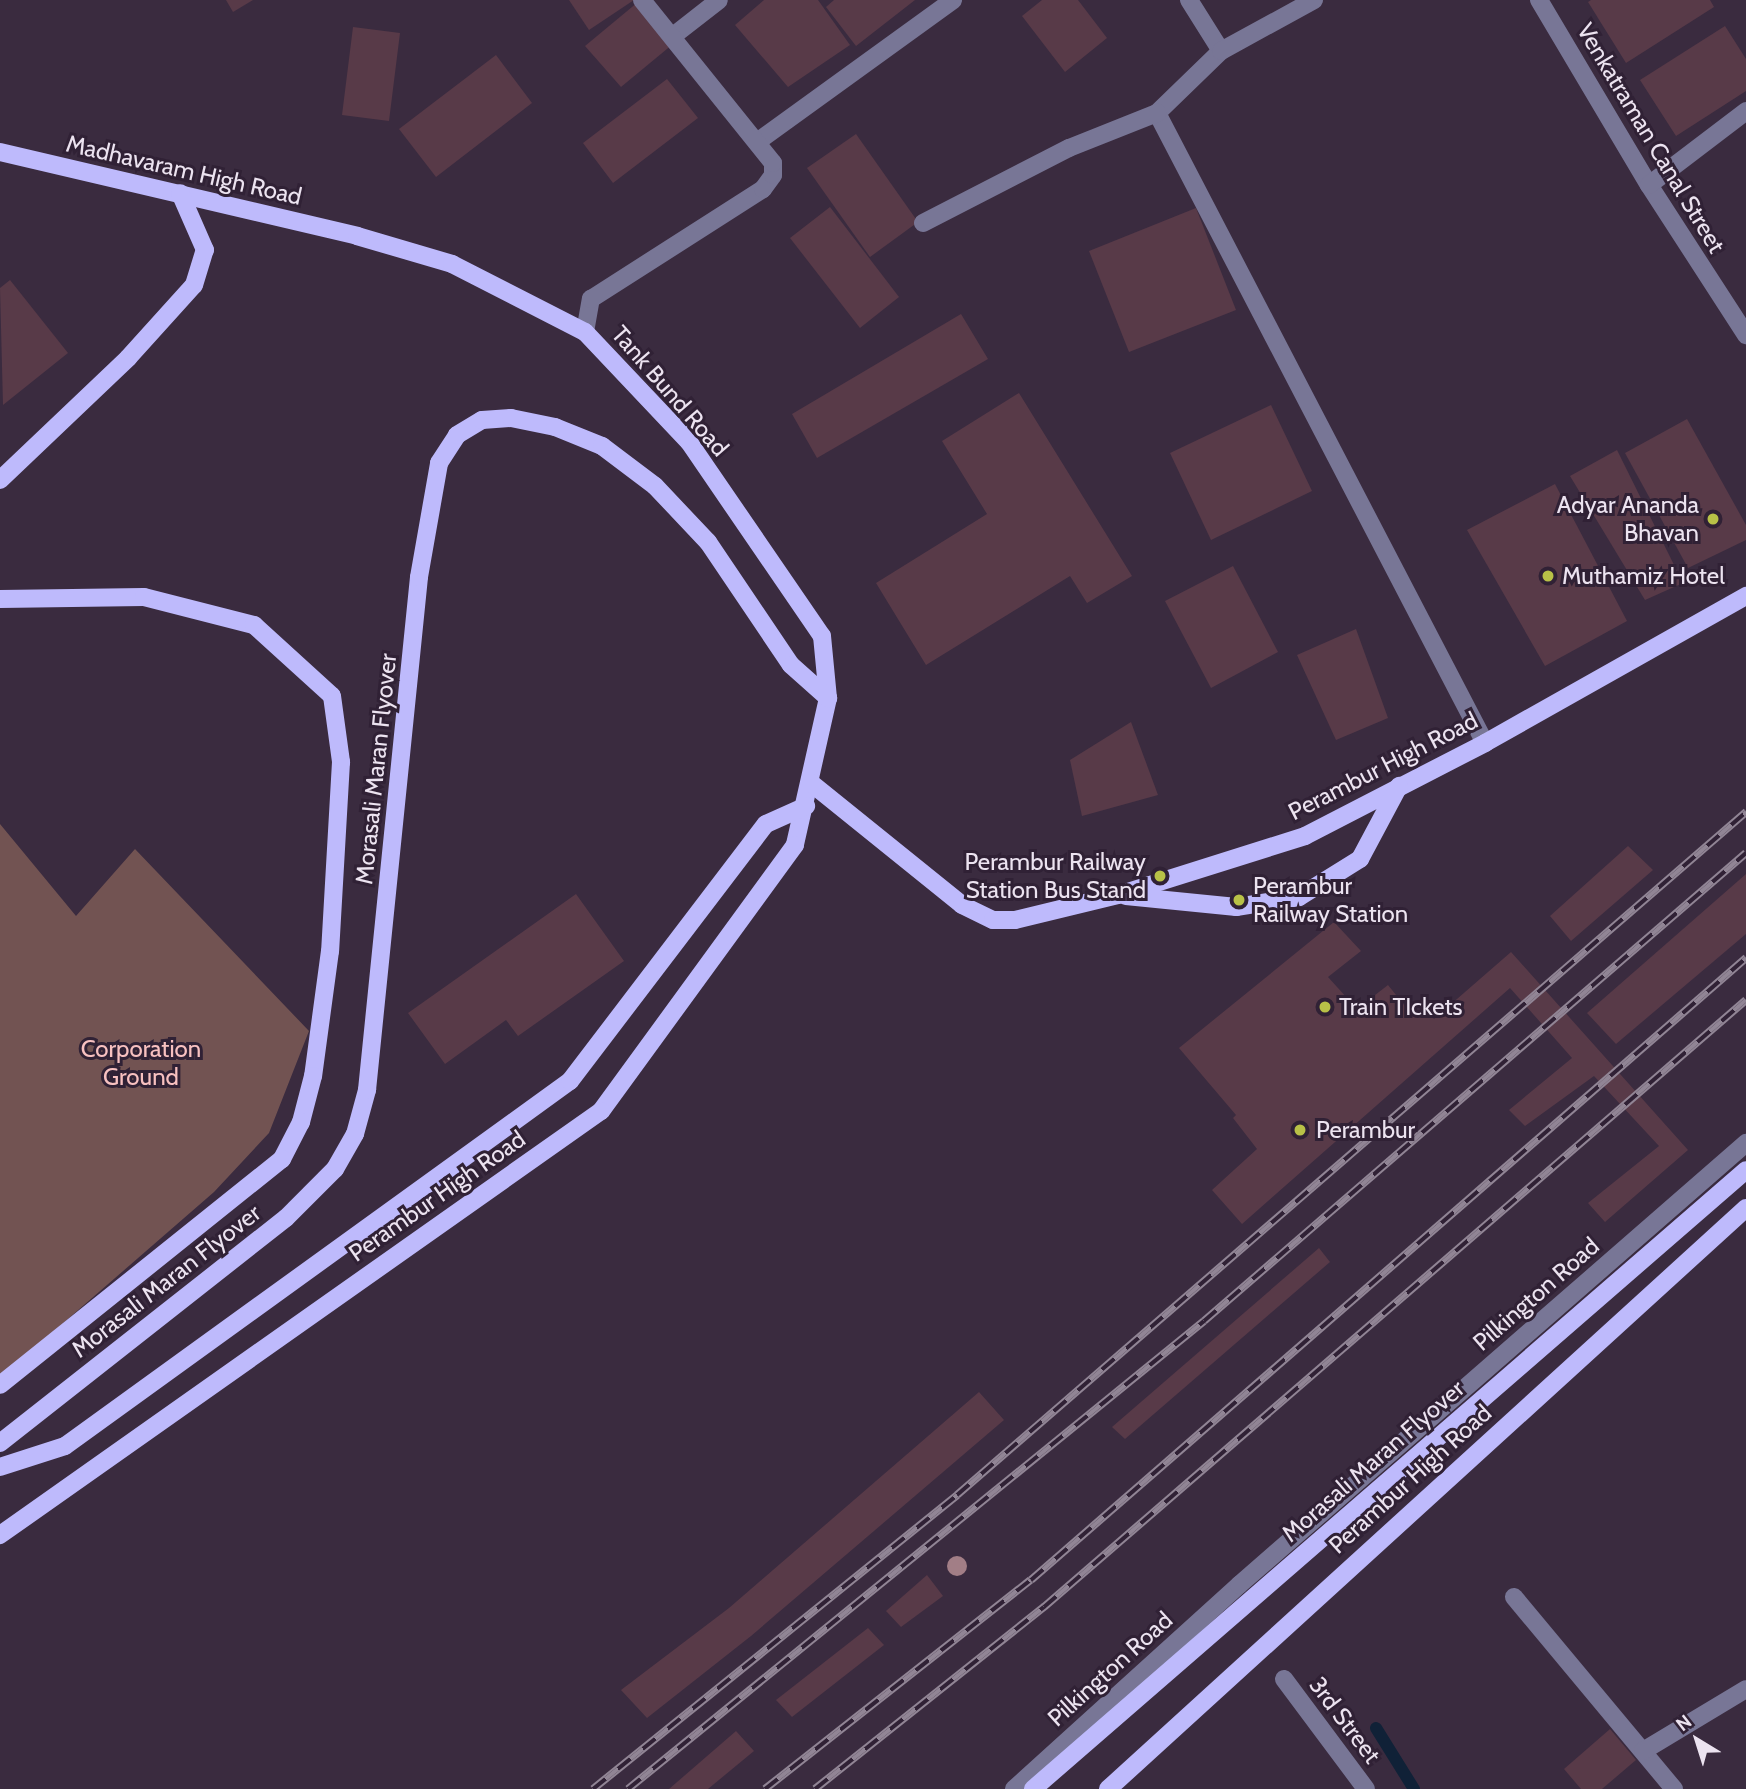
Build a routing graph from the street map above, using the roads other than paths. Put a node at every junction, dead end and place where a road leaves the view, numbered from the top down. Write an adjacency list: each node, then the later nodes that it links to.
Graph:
1 (642, 0): 7 (street)
2 (719, 0): 7 (street)
3 (953, 0): 11 (street)
4 (1314, 0): 8 (street)
5 (1539, 0): 13 (street, Venkatraman Canal Street)
6 (1191, 3): 8 (street)
7 (673, 36): 11 (street)
8 (1221, 51): 10 (street)
9 (1746, 111): 13 (street)
10 (1157, 113): 15 (street); 23 (street)
11 (757, 142): 17 (street)
12 (0, 152): 14 (main road, Madhavaram High Road)
13 (1649, 185): 18 (street, Venkatraman Canal Street)
14 (180, 192): 16 (main road, Madhavaram High Road); 19 (main road)
15 (923, 223)
16 (357, 236): 17 (main road, Tank Bund Road)
17 (585, 332): 22 (main road, Tank Bund Road)
18 (1746, 335)
19 (0, 480)
20 (1746, 596): 23 (main road, Perambur High Road)
21 (0, 599): 31 (main road, Morasali Maran Flyover)
22 (828, 698): 24 (main road, Tank Bund Road); 32 (main road, Morasali Maran Flyover)
23 (1485, 743): 25 (main road, Perambur High Road)
24 (811, 783): 26 (main road, Perambur High Road); 27 (main road, Perambur High Road)
25 (1399, 786): 27 (main road, Perambur High Road); 27 (main road)
26 (806, 806): 33 (main road); 34 (main road, Perambur High Road)
27 (1118, 895)
28 (1746, 1143): 39 (street, Pilkington Road)
29 (1746, 1170): 40 (main road, Morasali Maran Flyover, bridge)
30 (1746, 1208): 41 (main road, Perambur High Road)
31 (0, 1385)
32 (0, 1443)
33 (0, 1468)
34 (0, 1535)
35 (1514, 1597): 38 (street)
36 (1284, 1679): 42 (street, 3rd Street)
37 (1746, 1689): 38 (street)
38 (1643, 1751): 43 (street)
39 (1014, 1789)
40 (1033, 1789)
41 (1108, 1789)
42 (1366, 1789)
43 (1674, 1789)

